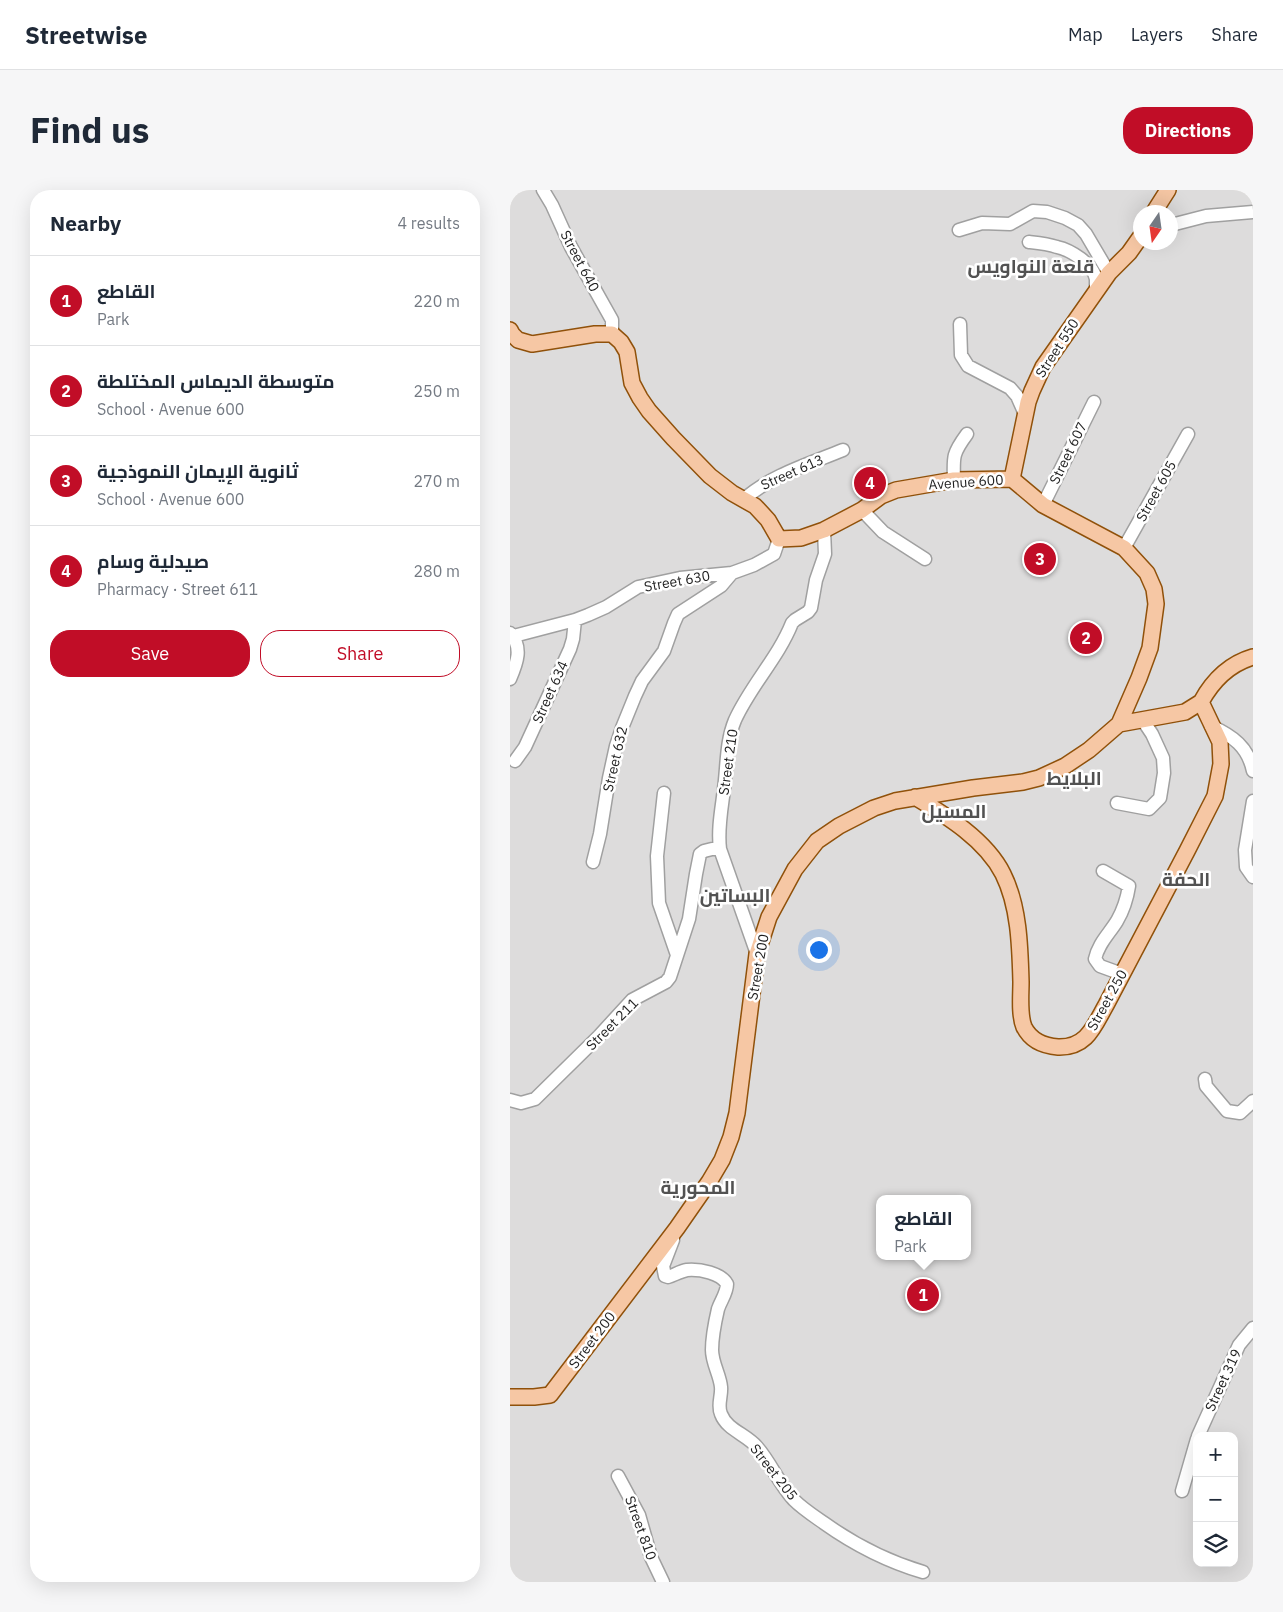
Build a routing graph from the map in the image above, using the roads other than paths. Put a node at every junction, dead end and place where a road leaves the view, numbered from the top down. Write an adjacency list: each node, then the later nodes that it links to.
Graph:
1 (543, 190): 13 (street, Street 640)
2 (1168, 190): 3 (main road)
3 (1158, 205)
4 (1253, 212): 5 (street)
5 (1178, 223)
6 (959, 230): 9 (street)
7 (1029, 242): 10 (street)
8 (1133, 247): 9 (main road, Street 550)
9 (1108, 273): 10 (main road, Street 550)
10 (1096, 291): 15 (main road, Street 550)
11 (960, 324): 15 (street)
12 (510, 330): 13 (main road)
13 (612, 334): 23 (main road)
14 (1094, 402): 24 (street, Street 607)
15 (1026, 414): 19 (main road, Street 550)
16 (967, 434): 21 (street)
17 (1188, 434): 28 (street, Street 605)
18 (843, 450): 23 (street, Street 613)
19 (1012, 479): 21 (main road, Avenue 600); 24 (main road, Avenue 600)
20 (867, 480): 22 (street)
21 (954, 480): 22 (main road, Avenue 600)
22 (881, 496): 25 (main road, Avenue 600)
23 (743, 500): 27 (main road)
24 (1043, 505): 28 (main road, Avenue 600)
25 (862, 510): 26 (main road, Avenue 600); 29 (street)
26 (824, 530): 27 (main road, Avenue 600); 45 (street, Street 210)
27 (779, 539): 30 (street, Street 630)
28 (1124, 548): 37 (main road, Avenue 600)
29 (925, 559)
30 (732, 573): 31 (street, Street 630); 46 (street)
31 (574, 620): 32 (street, Street 630); 39 (street, Street 634)
32 (511, 636): 34 (street)
33 (1253, 657): 35 (main road)
34 (510, 679)
35 (1201, 702): 36 (main road); 38 (main road, Street 250)
36 (1142, 720): 37 (main road); 44 (street)
37 (1119, 724): 42 (main road, Street 200)
38 (1211, 726): 40 (street); 51 (main road, Street 250)
39 (515, 760)
40 (1253, 771)
41 (664, 793): 50 (street)
42 (915, 797): 49 (main road, Street 200); 51 (main road, Street 250)
43 (1253, 801): 48 (street)
44 (1117, 803)
45 (720, 849): 49 (street, Street 210); 50 (street, Street 211)
46 (593, 862)
47 (1103, 871): 51 (street)
48 (1253, 877)
49 (757, 954): 55 (main road, Street 200)
50 (677, 955): 53 (street, Street 211)
51 (1122, 974)
52 (1205, 1079): 54 (street)
53 (510, 1100)
54 (1253, 1101)
55 (677, 1228): 57 (main road, Street 200); 62 (street, Street 205)
56 (1253, 1328): 58 (street, Street 319)
57 (510, 1397)
58 (1199, 1432)
59 (1193, 1451): 61 (street, Street 319)
60 (618, 1476): 63 (street, Street 810)
61 (1182, 1491)
62 (923, 1572)
63 (663, 1582)

